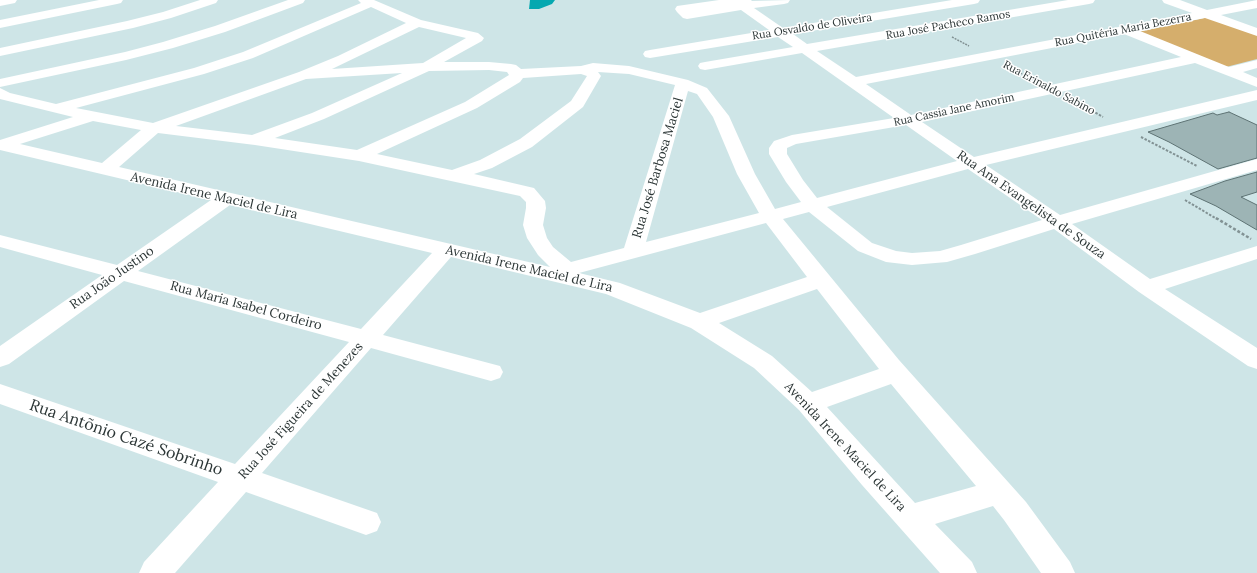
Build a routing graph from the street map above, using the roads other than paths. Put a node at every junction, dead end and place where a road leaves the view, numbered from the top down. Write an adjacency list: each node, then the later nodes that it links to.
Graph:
1 (11, 0): 11 (street)
2 (117, 0): 17 (street)
3 (212, 0): 23 (street)
4 (299, 0): 33 (street)
5 (784, 0): 12 (street)
6 (974, 0): 14 (street, Rua Osvaldo de Oliveira)
7 (1089, 0): 18 (street, Rua José Pacheco Ramos)
8 (1168, 0): 15 (street)
9 (367, 1): 16 (street); 39 (street)
10 (886, 1): 14 (street)
11 (0, 2)
12 (740, 2): 20 (street, Rua Ana Evangelista de Souza)
13 (1257, 5): 15 (street, Rua Quitéria Maria Bezerra)
14 (905, 12): 18 (street); 20 (street, Rua Osvaldo de Oliveira)
15 (1206, 14): 19 (street, Rua Quitéria Maria Bezerra); 21 (street)
16 (417, 23): 28 (street); 32 (street)
17 (0, 24)
18 (934, 28): 22 (street, Rua José Pacheco Ramos)
19 (1127, 30): 25 (street); 35 (street, Rua Quitéria Maria Bezerra)
20 (782, 32): 22 (street, Rua Ana Evangelista de Souza); 24 (street, Rua Osvaldo de Oliveira)
21 (1257, 32)
22 (806, 49): 27 (street, Rua José Pacheco Ramos); 35 (street, Rua Ana Evangelista de Souza)
23 (0, 52)
24 (650, 54)
25 (1197, 58): 29 (street); 41 (street, Rua Cassia Jane Amorim)
26 (1257, 64): 29 (street)
27 (705, 66)
28 (426, 67): 31 (street); 32 (street); 43 (street)
29 (1229, 72): 36 (street)
30 (588, 73): 31 (street); 34 (street); 49 (street)
31 (517, 74): 45 (street)
32 (304, 75): 42 (street)
33 (0, 82)
34 (683, 82): 52 (street); 57 (street, Rua José Barbosa Maciel)
35 (854, 82): 41 (street, Rua Ana Evangelista de Souza)
36 (1257, 83)
37 (0, 93): 39 (street)
38 (1257, 95): 46 (street)
39 (57, 109): 40 (street)
40 (92, 116): 42 (street); 44 (street)
41 (909, 120): 46 (street, Rua Ana Evangelista de Souza); 51 (street, Rua Cassia Jane Amorim)
42 (154, 128): 43 (street); 48 (street)
43 (255, 140): 45 (street)
44 (0, 145): 48 (street, Avenida Irene Maciel de Lira)
45 (359, 156): 49 (street)
46 (971, 163): 51 (street); 53 (street, Rua Ana Evangelista de Souza)
47 (1257, 164): 53 (street)
48 (105, 170): 50 (street, Avenida Irene Maciel de Lira)
49 (453, 176): 58 (street)
50 (225, 199): 55 (street, Avenida Irene Maciel de Lira); 59 (street, Rua João Justino)
51 (813, 205): 52 (street); 53 (street)
52 (770, 216): 57 (street); 60 (street)
53 (1057, 222): 61 (street, Rua Ana Evangelista de Souza)
54 (0, 241): 59 (street, Rua Maria Isabel Cordeiro)
55 (446, 250): 58 (street, Avenida Irene Maciel de Lira); 63 (street, Rua José Figueira de Menezes)
56 (1257, 252): 61 (street)
57 (633, 253): 58 (street)
58 (560, 272): 62 (street, Avenida Irene Maciel de Lira)
59 (120, 273): 63 (street, Rua Maria Isabel Cordeiro); 64 (street, Rua João Justino)
60 (821, 280): 62 (street); 67 (street)
61 (1147, 287): 65 (street, Rua Ana Evangelista de Souza)
62 (699, 322): 69 (street, Avenida Irene Maciel de Lira)
63 (366, 339): 66 (street, Rua Maria Isabel Cordeiro); 70 (street, Rua José Figueira de Menezes)
64 (0, 358)
65 (1257, 360)
66 (491, 372)
67 (896, 373): 69 (street); 71 (street)
68 (0, 394): 70 (street, Rua Antõnio Cazé Sobrinho)
69 (808, 403): 72 (street, Avenida Irene Maciel de Lira)
70 (240, 478): 73 (street, Rua Antõnio Cazé Sobrinho); 74 (street, Rua José Figueira de Menezes)
71 (999, 492): 72 (street); 76 (street)
72 (910, 518): 75 (street, Avenida Irene Maciel de Lira)
73 (366, 522)
74 (155, 573)
75 (961, 573)
76 (1059, 573)

